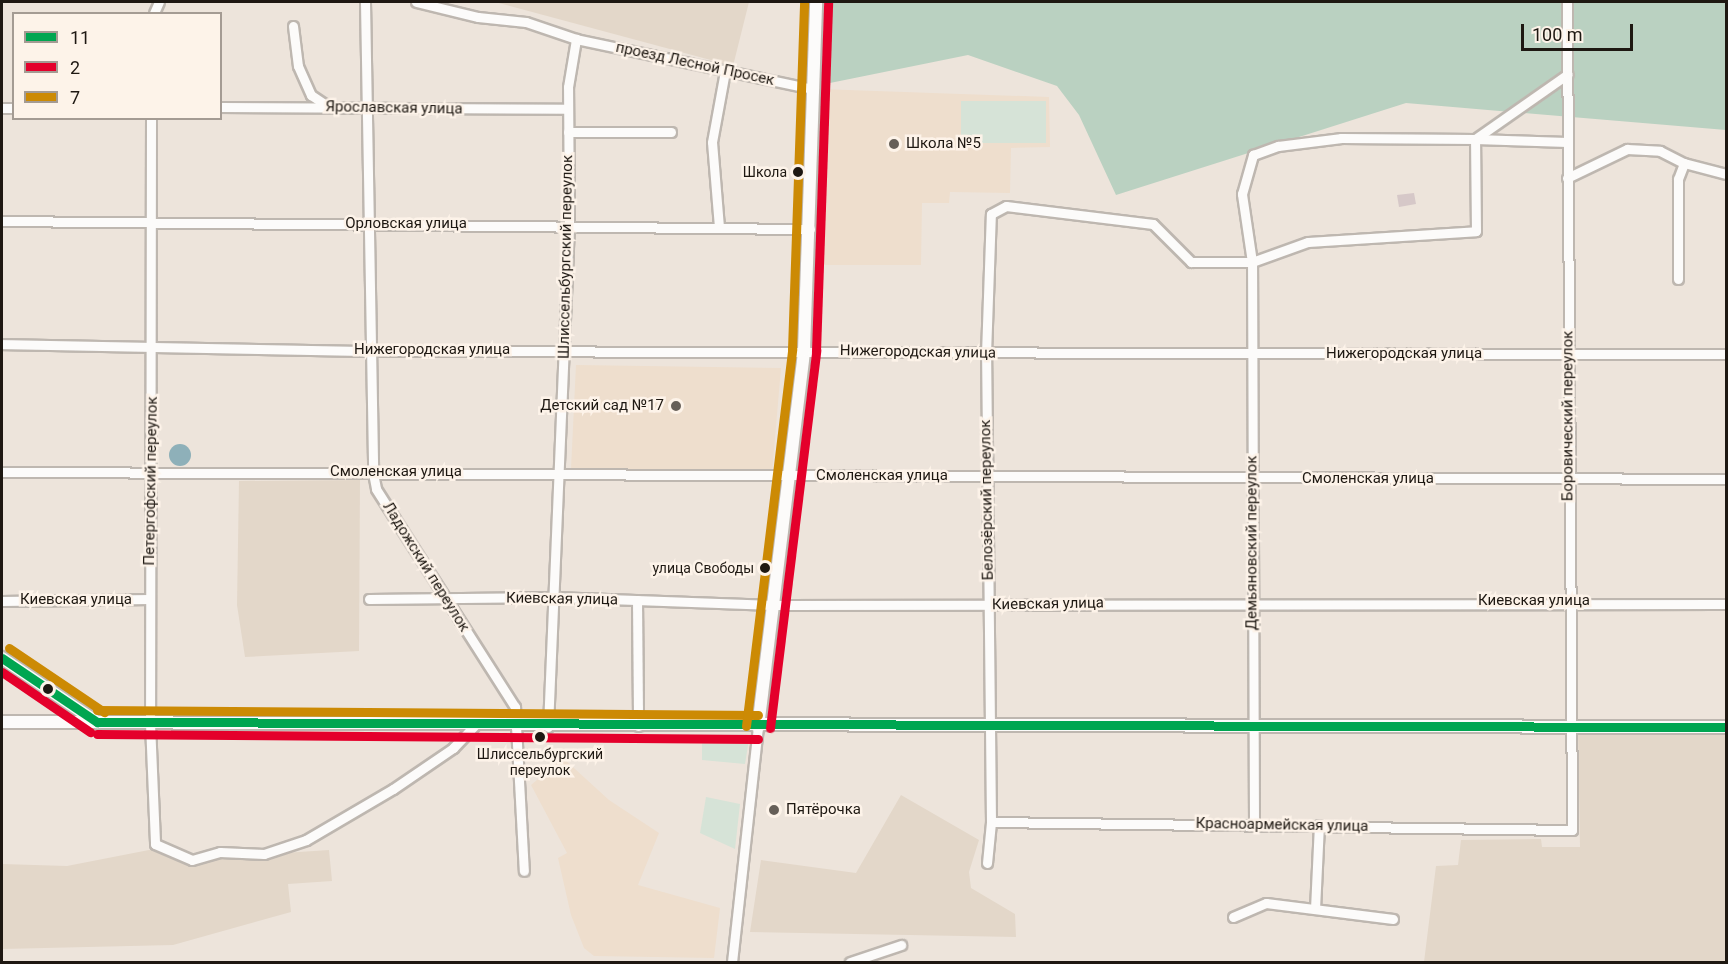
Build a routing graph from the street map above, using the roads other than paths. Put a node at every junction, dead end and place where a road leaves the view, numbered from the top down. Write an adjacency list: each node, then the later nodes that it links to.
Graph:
1 (365, 2): 12 (street, Ладожский переулок)
2 (416, 2): 6 (street, проезд Лесной Просек)
3 (816, 2): 9 (street)
4 (1567, 2): 8 (street, Боровический переулок)
5 (293, 26): 11 (street)
6 (576, 39): 7 (street, проезд Лесной Просек); 13 (street, Шлиссельбургский переулок)
7 (725, 71): 9 (street, проезд Лесной Просек); 26 (street)
8 (1568, 74): 17 (street); 18 (street, Боровический переулок)
9 (814, 89): 27 (street)
10 (222, 107): 11 (street, Ярославская улица)
11 (329, 107): 12 (street, Ярославская улица)
12 (368, 108): 13 (street, Ярославская улица); 24 (street, Ладожский переулок)
13 (568, 109): 15 (street, Шлиссельбургский переулок)
14 (151, 120): 22 (street, Петергофский переулок)
15 (568, 132): 16 (street); 25 (street, Шлиссельбургский переулок)
16 (670, 132)
17 (1474, 139): 18 (street); 28 (street); 28 (street, Демьяновский переулок)
18 (1567, 142): 21 (street, Боровический переулок)
19 (1684, 163): 20 (street); 21 (street); 29 (street)
20 (1726, 174)
21 (1567, 178): 35 (street, Боровический переулок)
22 (151, 220): 23 (street, Орловская улица); 24 (street, Орловская улица); 31 (street, Петергофский переулок)
23 (2, 221)
24 (372, 224): 25 (street, Орловская улица); 34 (street, Ладожский переулок)
25 (569, 224): 26 (street, Орловская улица); 32 (street, Шлиссельбургский переулок)
26 (719, 227): 27 (street, Орловская улица)
27 (810, 229): 33 (street)
28 (1252, 262): 36 (street, Белозёрский переулок); 38 (street, Демьяновский переулок)
29 (1678, 279)
30 (2, 344): 31 (street, Нижегородская улица)
31 (153, 347): 34 (street, Нижегородская улица); 39 (street, Петергофский переулок)
32 (563, 349): 33 (street, Нижегородская улица); 34 (street, Нижегородская улица); 42 (street, Шлиссельбургский переулок)
33 (804, 350): 36 (street, Нижегородская улица); 43 (street)
34 (372, 351): 41 (street, Ладожский переулок)
35 (1568, 353): 37 (street, Нижегородская улица); 38 (street, Нижегородская улица); 45 (street, Боровический переулок)
36 (986, 354): 38 (street, Нижегородская улица); 44 (street, Белозёрский переулок)
37 (1726, 354)
38 (1253, 355): 46 (street, Демьяновский переулок)
39 (152, 471): 40 (street, Смоленская улица); 41 (street, Смоленская улица); 50 (street, Петергофский переулок)
40 (2, 472)
41 (373, 473): 42 (street, Смоленская улица); 49 (street, Ладожский переулок)
42 (559, 473): 43 (street, Смоленская улица); 48 (street, Шлиссельбургский переулок)
43 (789, 475): 44 (street, Смоленская улица); 57 (street)
44 (987, 476): 46 (street, Смоленская улица); 58 (street, Белозёрский переулок)
45 (1568, 478): 46 (street, Смоленская улица); 47 (street, Смоленская улица); 54 (street, Боровический переулок)
46 (1250, 479): 55 (street, Демьяновский переулок)
47 (1726, 479)
48 (553, 597): 49 (street, Киевская улица); 52 (street, Киевская улица); 67 (street, Шлиссельбургский переулок)
49 (446, 598): 51 (street, Киевская улица); 63 (street, Ладожский переулок)
50 (150, 599): 53 (street, Киевская улица); 62 (street, Петергофский переулок)
51 (369, 599)
52 (637, 600): 57 (street, Киевская улица); 65 (street)
53 (2, 601)
54 (1570, 601): 55 (street, Киевская улица); 56 (street, Киевская улица); 69 (street, Боровический переулок)
55 (1252, 602): 58 (street, Киевская улица); 71 (street, Демьяновский переулок)
56 (1726, 604)
57 (774, 605): 58 (street, Киевская улица); 68 (street)
58 (988, 605): 66 (street, Белозёрский переулок)
59 (2, 658): 61 (street)
60 (2, 722): 61 (street)
61 (97, 722): 62 (street)
62 (150, 723): 64 (street); 64 (street, Петергофский переулок)
63 (514, 725): 64 (street); 67 (street); 77 (street, Ладожский переулок)
64 (475, 726)
65 (639, 726): 67 (street); 68 (street)
66 (987, 726): 68 (street); 71 (street); 72 (street, Белозёрский переулок)
67 (548, 727)
68 (758, 727): 82 (street)
69 (1573, 727): 70 (street); 71 (street); 75 (street, Боровический переулок)
70 (1726, 727)
71 (1253, 728): 73 (street, Демьяновский переулок)
72 (992, 822): 73 (street, Красноармейская улица); 76 (street, Белозёрский переулок)
73 (1254, 823): 74 (street, Красноармейская улица)
74 (1319, 825): 75 (street, Красноармейская улица); 78 (street)
75 (1572, 830)
76 (987, 863)
77 (524, 871)
78 (1315, 909): 79 (street); 80 (street)
79 (1233, 917)
80 (1393, 919)
81 (901, 945): 84 (street)
82 (732, 959): 83 (street)
83 (742, 963)
84 (850, 963)

